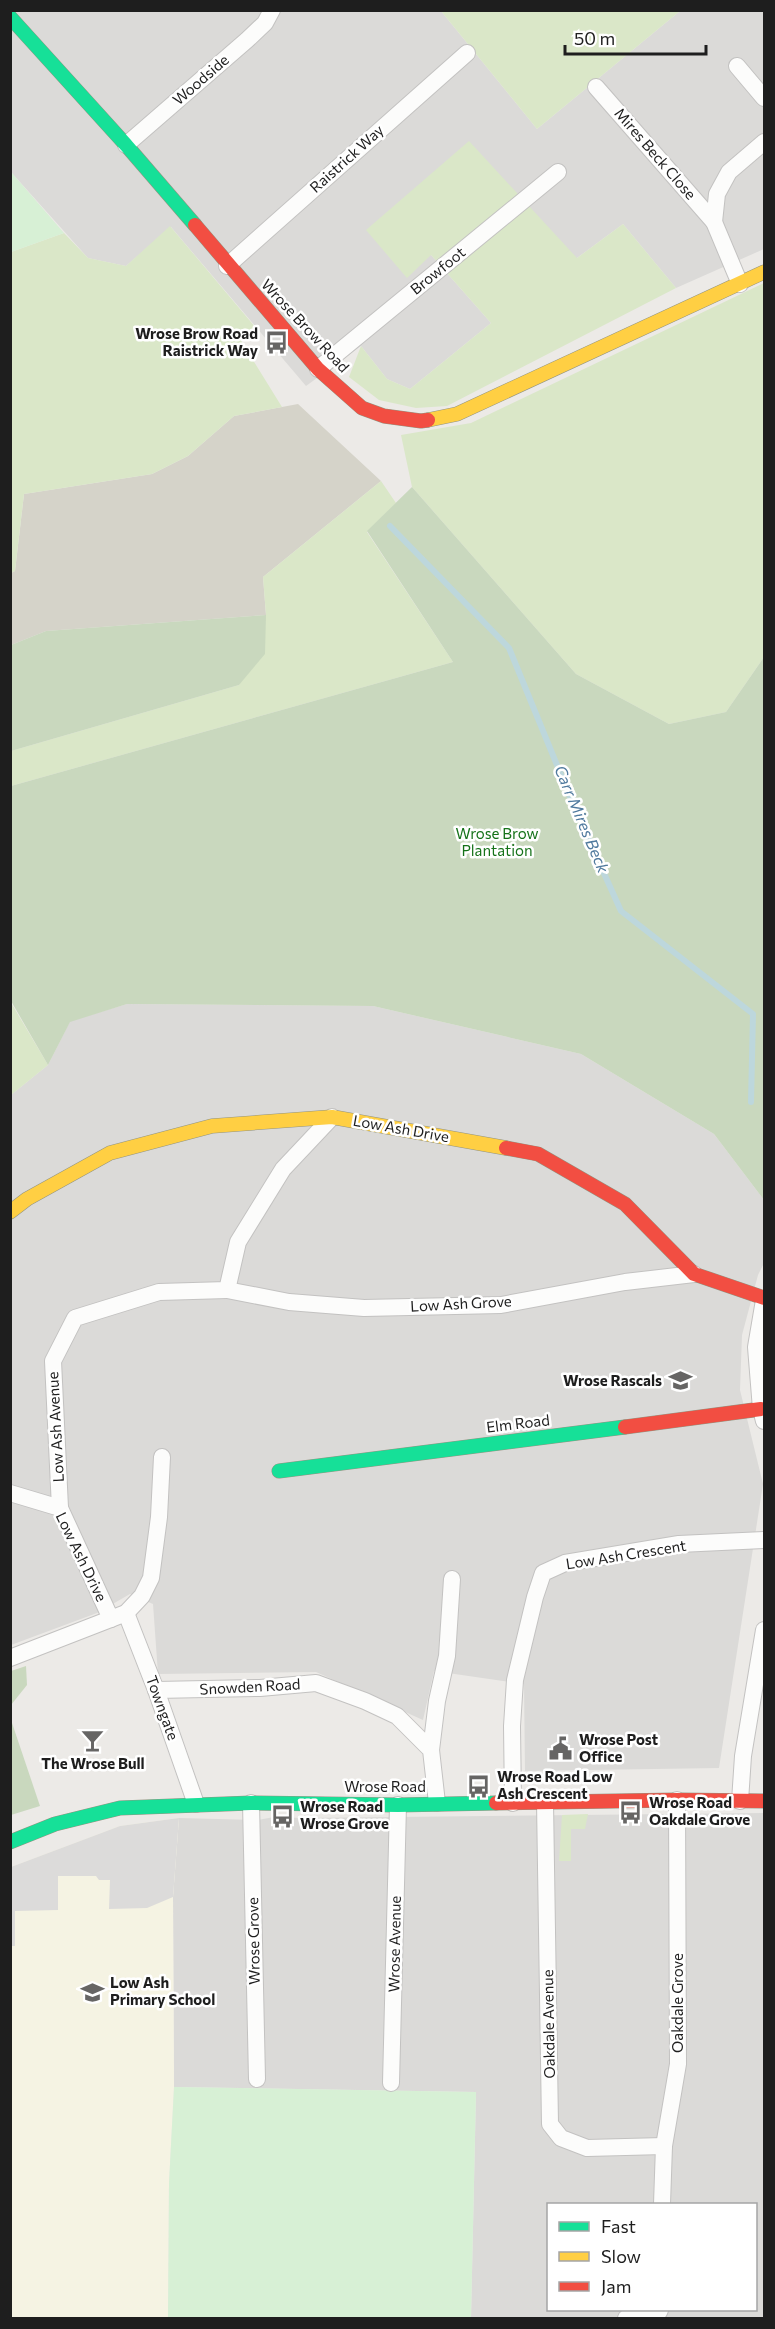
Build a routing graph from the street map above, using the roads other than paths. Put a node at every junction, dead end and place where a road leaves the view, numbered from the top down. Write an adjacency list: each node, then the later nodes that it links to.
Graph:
1 (272, 10): 8 (street, Woodside)
2 (10, 17): 8 (street, Wrose Brow Road)
3 (467, 53): 11 (street, Raistrick Way)
4 (737, 66): 6 (street)
5 (596, 87): 10 (street, Mires Beck Close)
6 (765, 98)
7 (765, 142): 10 (street, Mires Beck Close)
8 (126, 145): 11 (street, Wrose Brow Road)
9 (558, 172): 14 (street, Browfoot)
10 (714, 222): 13 (street, Mires Beck Close)
11 (228, 266): 14 (street, Wrose Brow Road)
12 (765, 272): 13 (street, Wrose Brow Road)
13 (740, 284): 14 (street, Wrose Brow Road)
14 (318, 369)
15 (332, 1117): 16 (street, Low Ash Drive); 17 (street, Low Ash Drive); 18 (street)
16 (10, 1212)
17 (694, 1274): 18 (street, Low Ash Grove); 19 (street, Low Ash Drive)
18 (227, 1290): 24 (street, Low Ash Avenue)
19 (765, 1299): 20 (street)
20 (763, 1415): 22 (street, Elm Road)
21 (162, 1457): 27 (street)
22 (279, 1471)
23 (10, 1492): 24 (street, Low Ash Drive)
24 (60, 1508): 27 (street, Low Ash Drive)
25 (765, 1540): 38 (street, Low Ash Crescent)
26 (452, 1579): 31 (street)
27 (118, 1616): 29 (street); 30 (street, Towngate)
28 (765, 1630): 33 (street)
29 (10, 1658)
30 (156, 1690): 31 (street, Snowden Road); 39 (street, Towngate)
31 (431, 1750): 37 (street)
32 (677, 1800): 33 (street, Wrose Road); 35 (street, Wrose Road); 44 (street, Oakdale Grove)
33 (741, 1801): 34 (street, Wrose Road)
34 (765, 1801)
35 (545, 1802): 38 (street, Wrose Road); 44 (street, Oakdale Avenue)
36 (251, 1803): 39 (street, Wrose Road); 40 (street, Wrose Road); 42 (street, Wrose Grove)
37 (437, 1803): 38 (street, Wrose Road); 40 (street, Wrose Road)
38 (513, 1803)
39 (196, 1804): 41 (street, Wrose Road)
40 (398, 1805): 43 (street, Wrose Avenue)
41 (10, 1842)
42 (257, 2079)
43 (391, 2083)
44 (664, 2146): 45 (street, Oakdale Grove)
45 (662, 2203)
46 (660, 2311): 47 (street)
47 (626, 2319)

